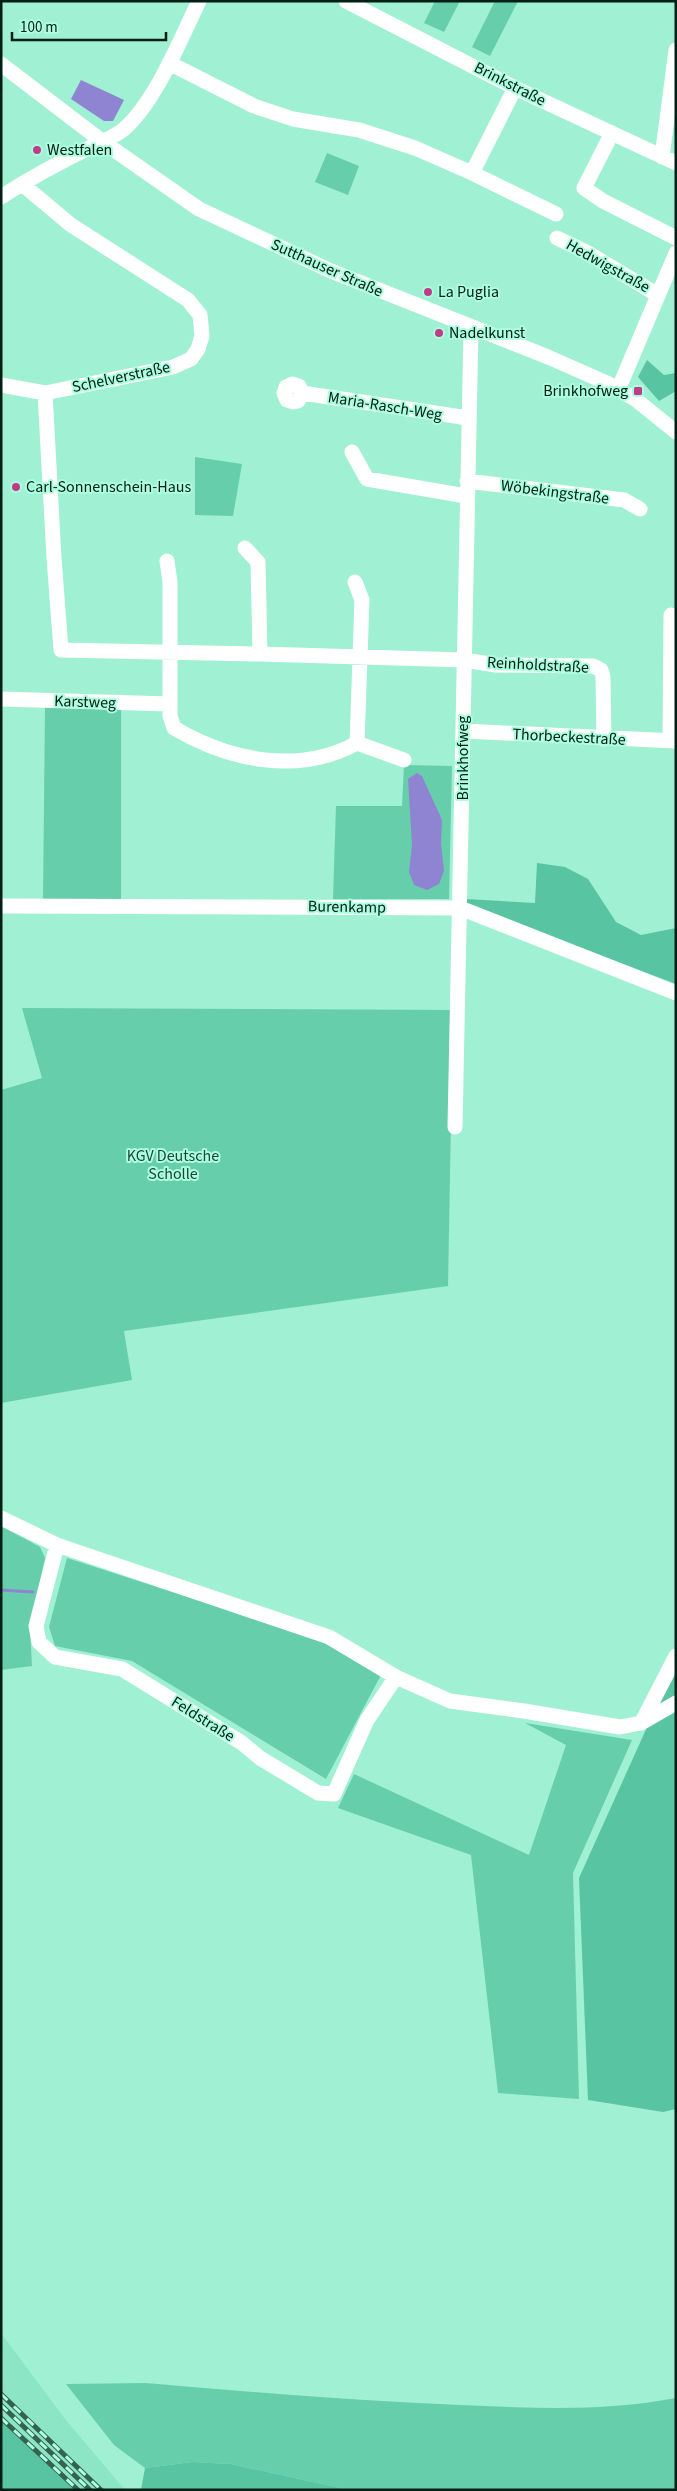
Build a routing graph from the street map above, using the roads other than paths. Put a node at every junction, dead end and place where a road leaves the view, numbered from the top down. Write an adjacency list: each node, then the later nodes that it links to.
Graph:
1 (199, 1): 4 (street)
2 (346, 1): 6 (street, Brinkstraße)
3 (676, 50): 9 (street)
4 (169, 63): 8 (street); 10 (street)
5 (1, 64): 8 (street, Sutthauser Straße)
6 (515, 88): 7 (street, Brinkstraße); 10 (street)
7 (612, 133): 9 (street, Brinkstraße); 15 (street)
8 (103, 142): 11 (street); 18 (street, Sutthauser Straße)
9 (669, 160)
10 (472, 174): 13 (street)
11 (22, 184): 12 (street); 21 (street, Schelverstraße)
12 (1, 197)
13 (556, 214)
14 (557, 238): 17 (street, Hedwigstraße)
15 (676, 238)
16 (674, 261): 17 (street)
17 (658, 295): 20 (street)
18 (471, 329): 20 (street, Sutthauser Straße); 23 (street, Brinkhofweg)
19 (1, 385): 21 (street)
20 (618, 390): 24 (street, Sutthauser Straße)
21 (45, 393): 33 (street, Reinholdstraße)
22 (302, 394): 23 (street, Maria-Rasch-Weg)
23 (468, 418): 26 (street, Brinkhofweg)
24 (676, 432)
25 (352, 452): 27 (street)
26 (467, 480): 27 (street, Brinkhofweg); 28 (street, Wöbekingstraße)
27 (466, 496): 36 (street, Brinkhofweg)
28 (640, 509)
29 (245, 548): 34 (street)
30 (167, 561): 33 (street)
31 (355, 582): 35 (street)
32 (671, 615): 41 (street)
33 (170, 653): 34 (street, Reinholdstraße); 38 (street)
34 (260, 654): 35 (street, Reinholdstraße)
35 (361, 657): 36 (street, Reinholdstraße); 42 (street)
36 (464, 660): 39 (street, Brinkhofweg); 40 (street, Reinholdstraße)
37 (1, 699): 38 (street, Karstweg)
38 (170, 704): 42 (street)
39 (463, 731): 40 (street, Thorbeckestraße); 45 (street, Brinkhofweg)
40 (604, 739): 41 (street, Thorbeckestraße)
41 (673, 741)
42 (357, 743): 43 (street)
43 (404, 760)
44 (1, 906): 45 (street, Burenkamp)
45 (460, 908): 46 (street, Burenkamp); 47 (street, Brinkhofweg)
46 (676, 993)
47 (455, 1127)
48 (1, 1518): 49 (street)
49 (57, 1545): 51 (street); 51 (street, Feldstraße)
50 (676, 1656): 53 (street)
51 (396, 1677): 53 (street)
52 (676, 1703): 53 (street)
53 (643, 1720)

